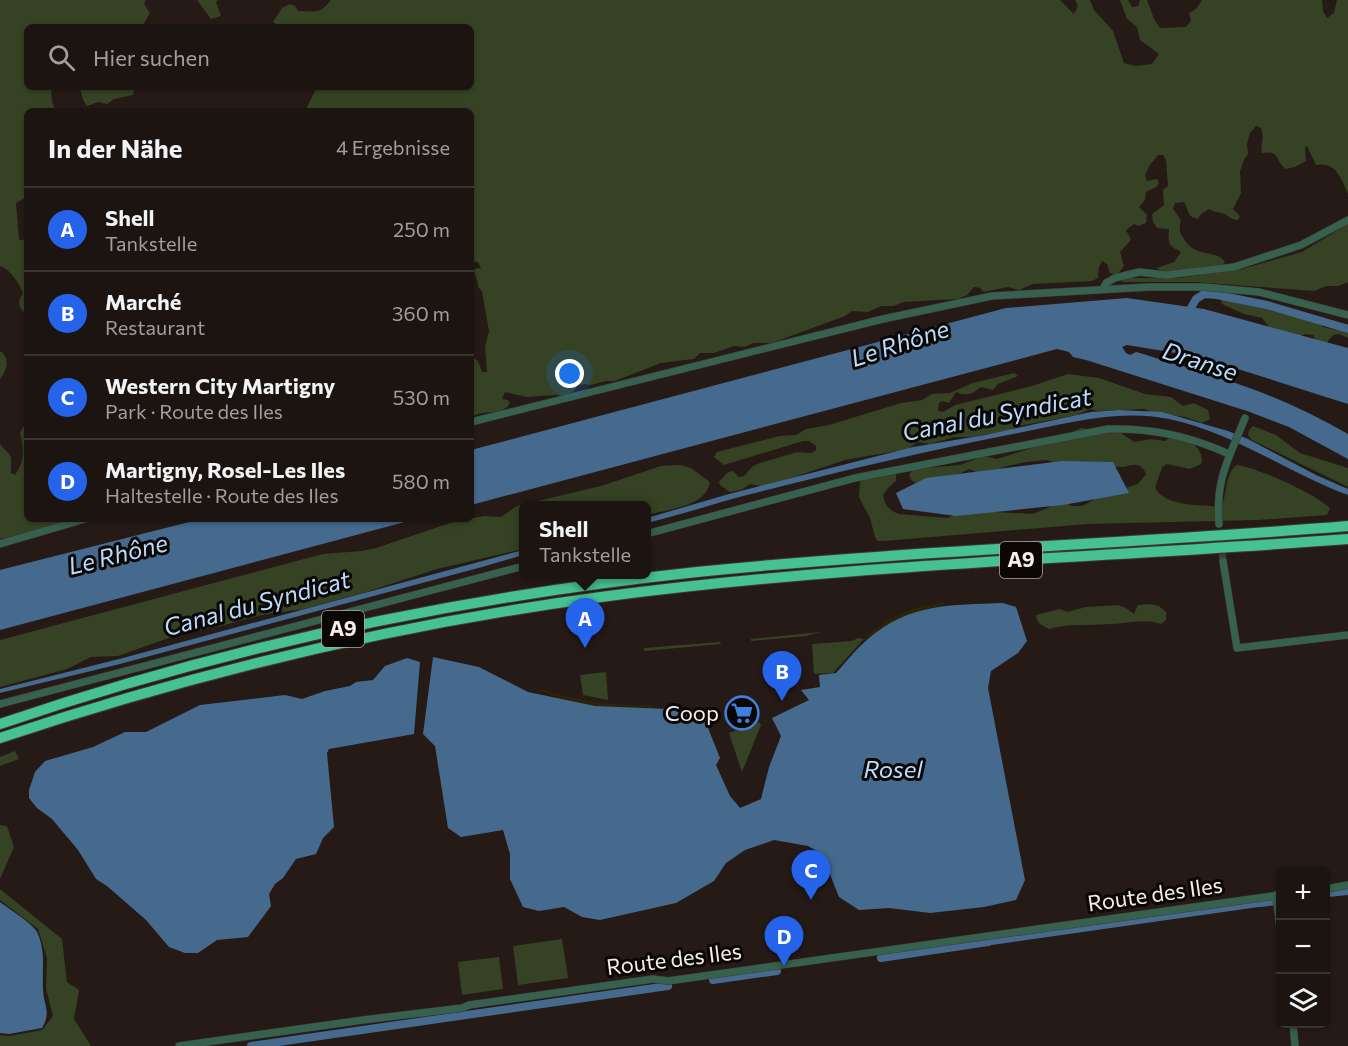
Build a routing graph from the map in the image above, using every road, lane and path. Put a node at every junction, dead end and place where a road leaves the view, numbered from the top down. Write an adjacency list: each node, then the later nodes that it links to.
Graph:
1 (1348, 220): 2 (street)
2 (1103, 289): 3 (street); 4 (street)
3 (1348, 315)
4 (474, 421)
5 (1243, 422): 6 (street)
6 (1230, 451): 8 (street); 10 (street)
7 (76, 522): 12 (street)
8 (1219, 524)
9 (1348, 526): 15 (highway, A9)
10 (651, 533)
11 (1348, 540): 20 (highway, A9)
12 (0, 544)
13 (1223, 561): 17 (street)
14 (519, 567): 18 (street)
15 (651, 578)
16 (645, 579): 19 (highway, A9)
17 (1348, 635)
18 (0, 704)
19 (0, 724)
20 (0, 738)
21 (1348, 885): 22 (street)
22 (1330, 888)
23 (1276, 895): 25 (street, Route des Iles)
24 (1293, 1028): 26 (street)
25 (179, 1046)
26 (1295, 1046)

